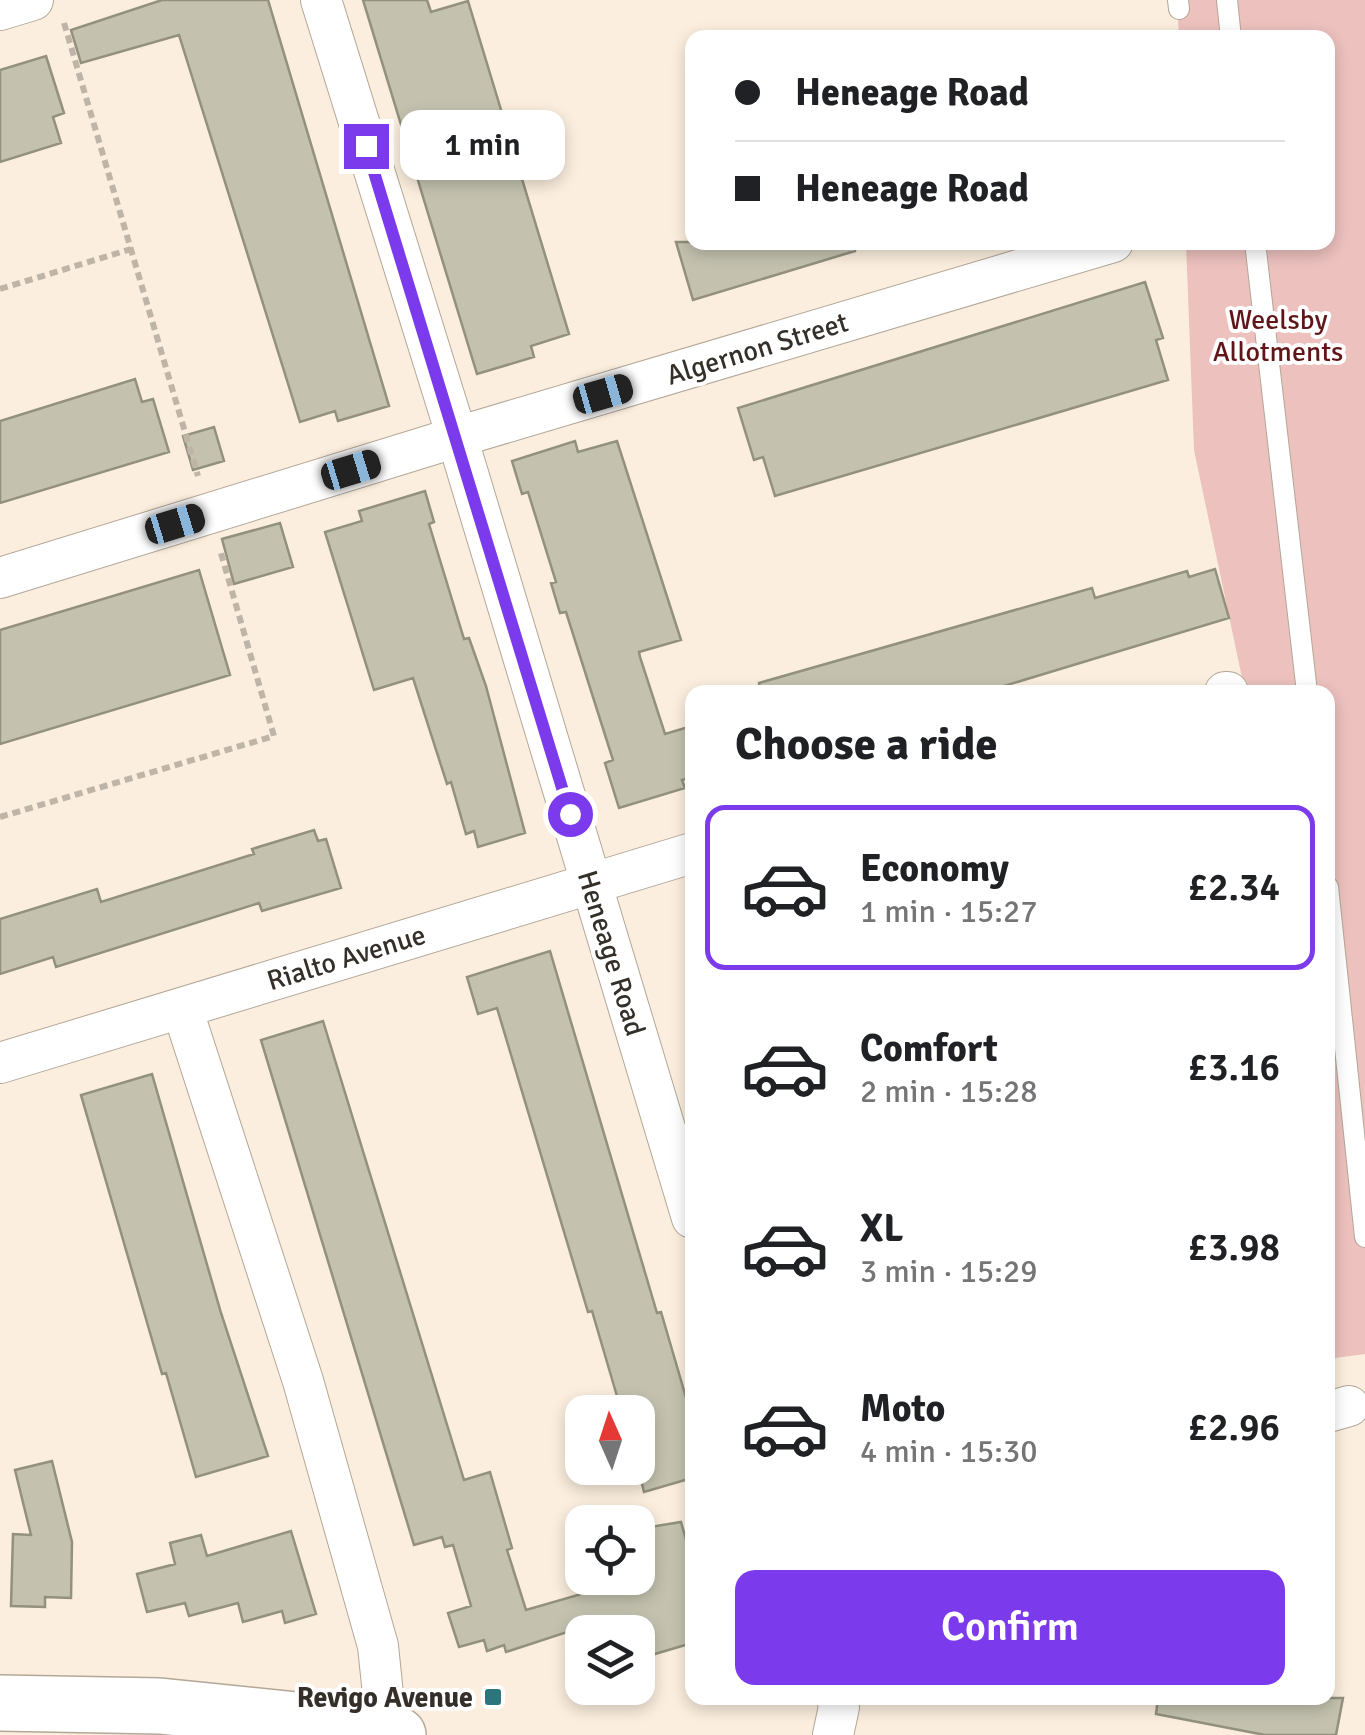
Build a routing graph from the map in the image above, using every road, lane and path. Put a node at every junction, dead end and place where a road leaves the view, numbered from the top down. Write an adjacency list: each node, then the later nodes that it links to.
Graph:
1 (321, 0): 10 (street, Heneage Road)
2 (1227, 0): 5 (lane)
3 (47, 7): 4 (street); 6 (path)
4 (0, 10)
5 (1230, 30)
6 (131, 249): 9 (path); 11 (path)
7 (1085, 250): 10 (street, Algernon Street)
8 (1256, 250): 13 (lane)
9 (0, 289)
10 (457, 437): 11 (street, Algernon Street); 16 (street, Heneage Road)
11 (210, 514): 12 (street, Algernon Street); 14 (path)
12 (0, 578)
13 (1306, 685)
14 (0, 817)
15 (685, 855): 16 (street, Rialto Avenue)
16 (591, 883): 18 (street, Rialto Avenue); 20 (street, Heneage Road)
17 (1335, 953): 21 (lane)
18 (182, 1008): 19 (street, Rialto Avenue); 24 (street)
19 (0, 1063)
20 (685, 1195)
21 (1365, 1238)
22 (0, 1703): 24 (main road)
23 (839, 1705): 25 (street)
24 (393, 1734)
25 (834, 1735)

